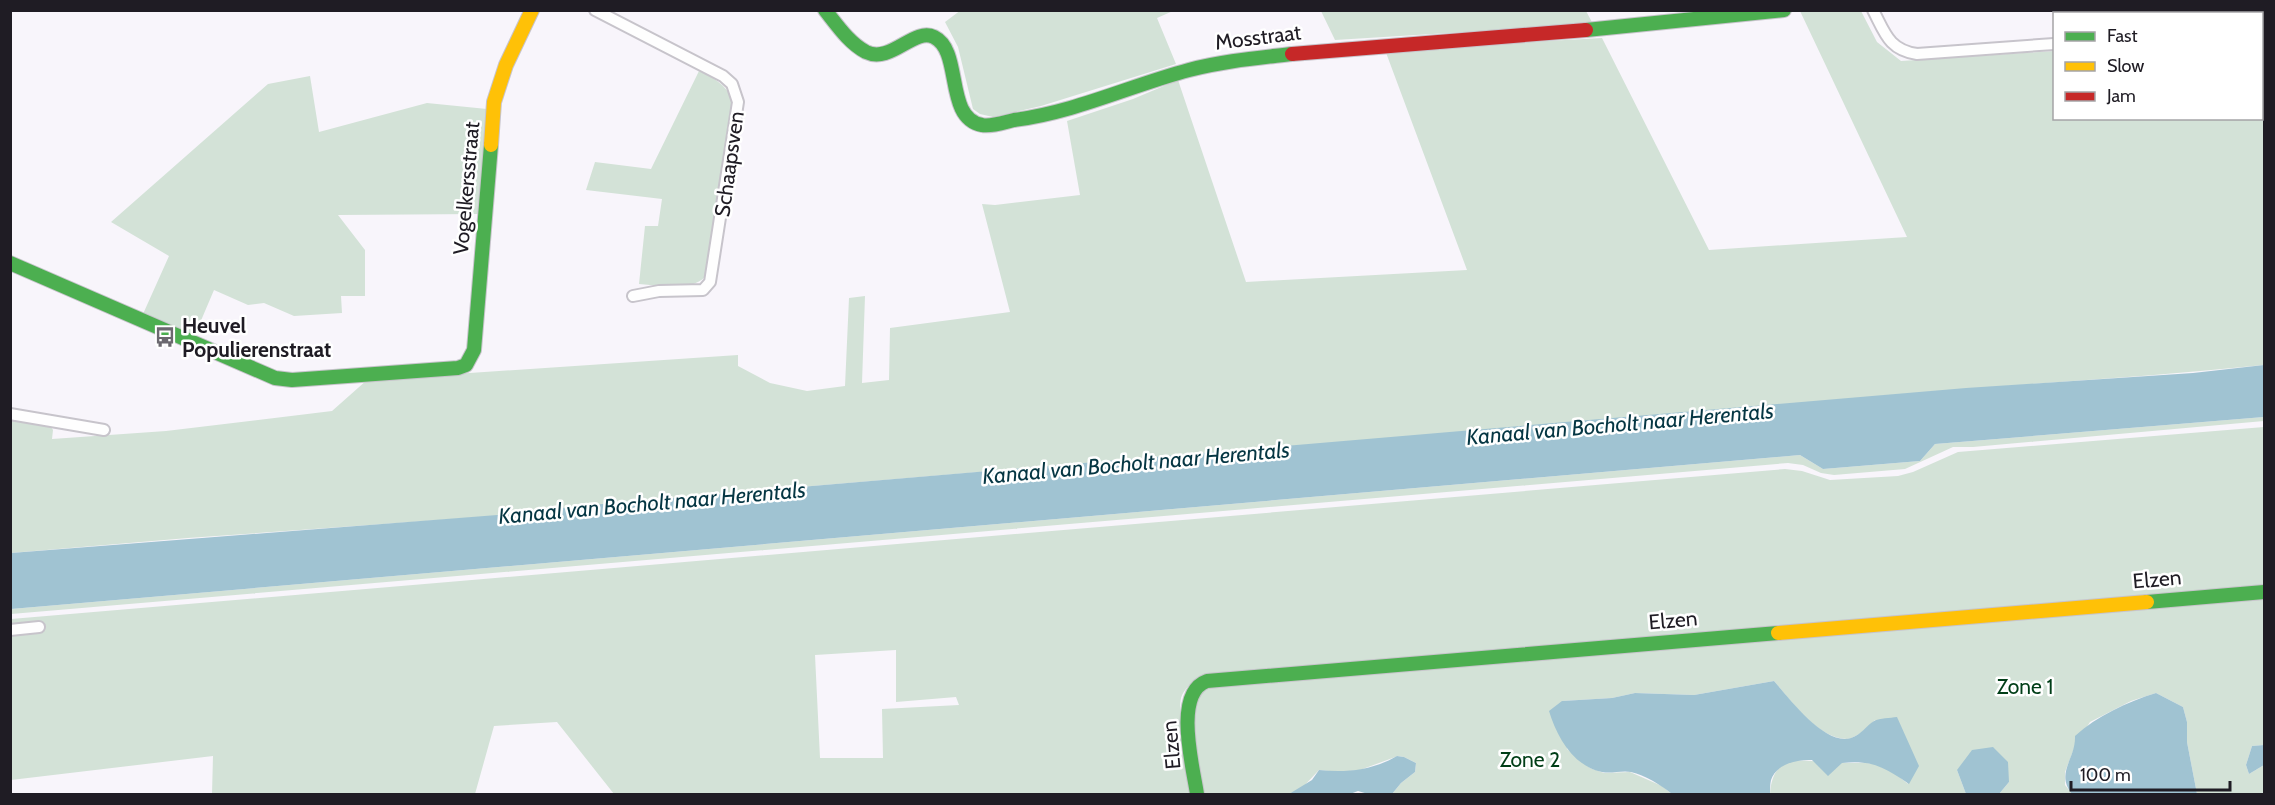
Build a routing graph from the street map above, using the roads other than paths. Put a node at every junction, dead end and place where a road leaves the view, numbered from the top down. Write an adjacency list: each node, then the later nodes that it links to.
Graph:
1 (532, 10): 7 (street, Vogelkersstraat)
2 (595, 10): 8 (street, Schaapsven)
3 (825, 10): 4 (street, Mosstraat)
4 (1784, 10)
5 (1873, 10): 6 (street)
6 (2053, 44)
7 (10, 263)
8 (633, 296)
9 (10, 414): 10 (street)
10 (104, 430)
11 (2265, 592): 14 (street, Elzen)
12 (39, 627): 13 (street)
13 (10, 630)
14 (1197, 795)

